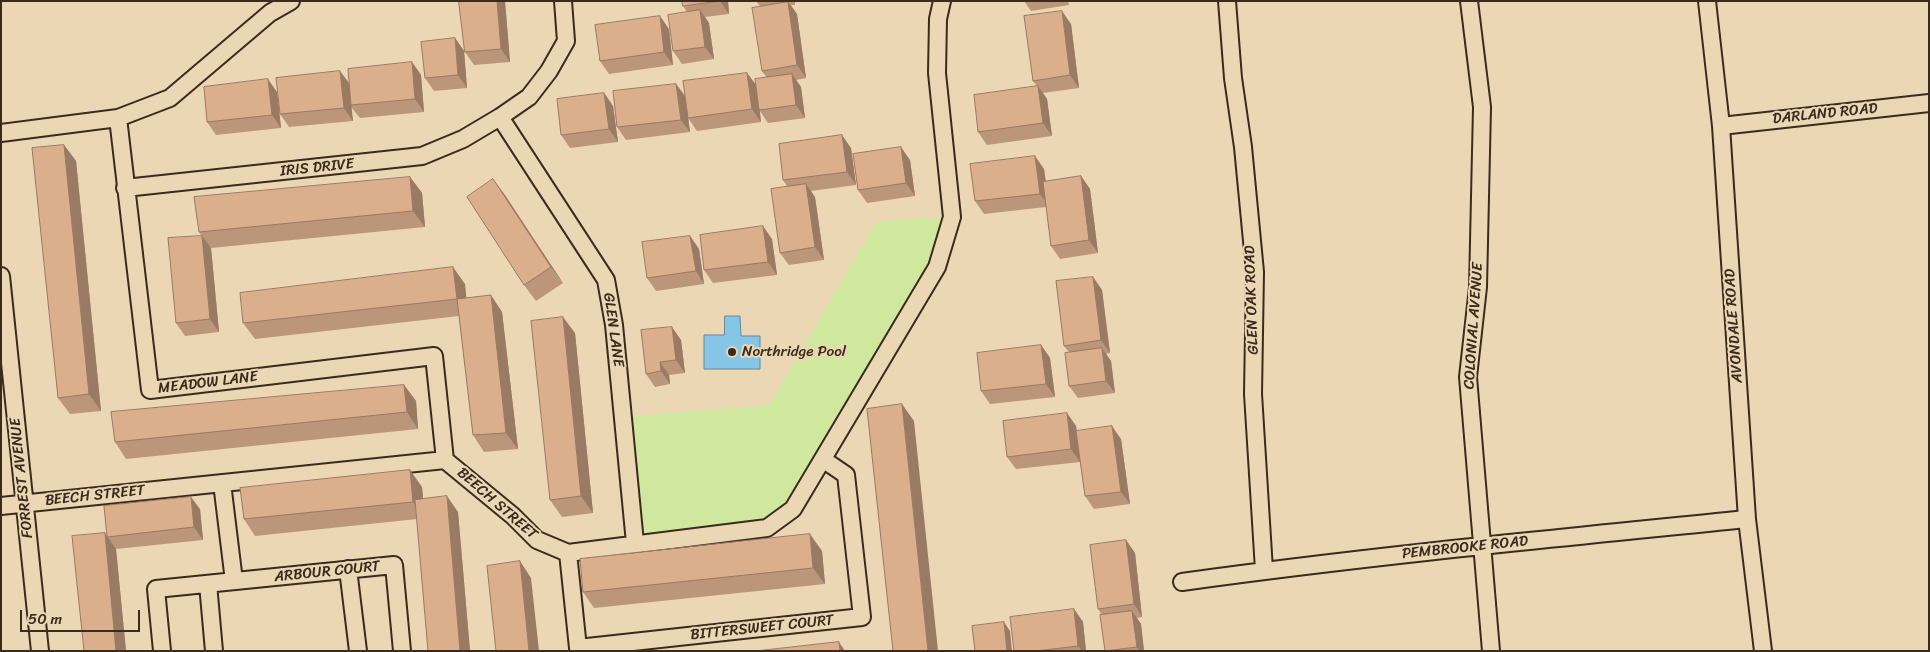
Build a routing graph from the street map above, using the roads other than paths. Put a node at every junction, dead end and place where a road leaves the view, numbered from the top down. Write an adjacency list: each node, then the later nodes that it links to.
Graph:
1 (291, 1): 9 (street)
2 (563, 1): 8 (street, IRIS DRIVE)
3 (942, 1): 16 (street, BEECH STREET)
4 (1227, 1): 25 (street, GLEN OAK ROAD)
5 (1469, 1): 22 (street, COLONIAL AVENUE)
6 (1707, 1): 10 (street, AVONDALE ROAD)
7 (1929, 103): 10 (street, DARLAND ROAD)
8 (500, 117): 12 (street, IRIS DRIVE); 21 (street, GLEN LANE)
9 (118, 118): 11 (street); 12 (street, MEADOW LANE)
10 (1721, 126): 20 (street, AVONDALE ROAD)
11 (1, 133)
12 (125, 188): 15 (street, MEADOW LANE)
13 (1, 276): 14 (street, FORREST AVENUE)
14 (4, 326): 18 (street, FORREST AVENUE)
15 (445, 460): 17 (street, BEECH STREET); 23 (street, BEECH STREET)
16 (824, 460): 21 (street, BEECH STREET); 23 (street, BITTERSWEET COURT)
17 (222, 483): 18 (street, BEECH STREET); 26 (street)
18 (25, 504): 19 (street, BEECH STREET); 29 (street, FORREST AVENUE)
19 (1, 506)
20 (1748, 519): 22 (street, PEMBROOKE ROAD); 35 (street, AVONDALE ROAD)
21 (636, 543): 23 (street, BEECH STREET)
22 (1483, 546): 25 (street, PEMBROOKE ROAD); 34 (street, COLONIAL AVENUE)
23 (568, 552)
24 (348, 569): 26 (street, ARBOUR COURT); 32 (street); 33 (street, ARBOUR COURT)
25 (1264, 570): 27 (street, PEMBROOKE ROAD)
26 (234, 581): 28 (street, ARBOUR COURT)
27 (1182, 582)
28 (208, 584): 30 (street, ARBOUR COURT); 31 (street)
29 (40, 651)
30 (162, 651)
31 (214, 651)
32 (358, 651)
33 (402, 651)
34 (1491, 651)
35 (1762, 651)

